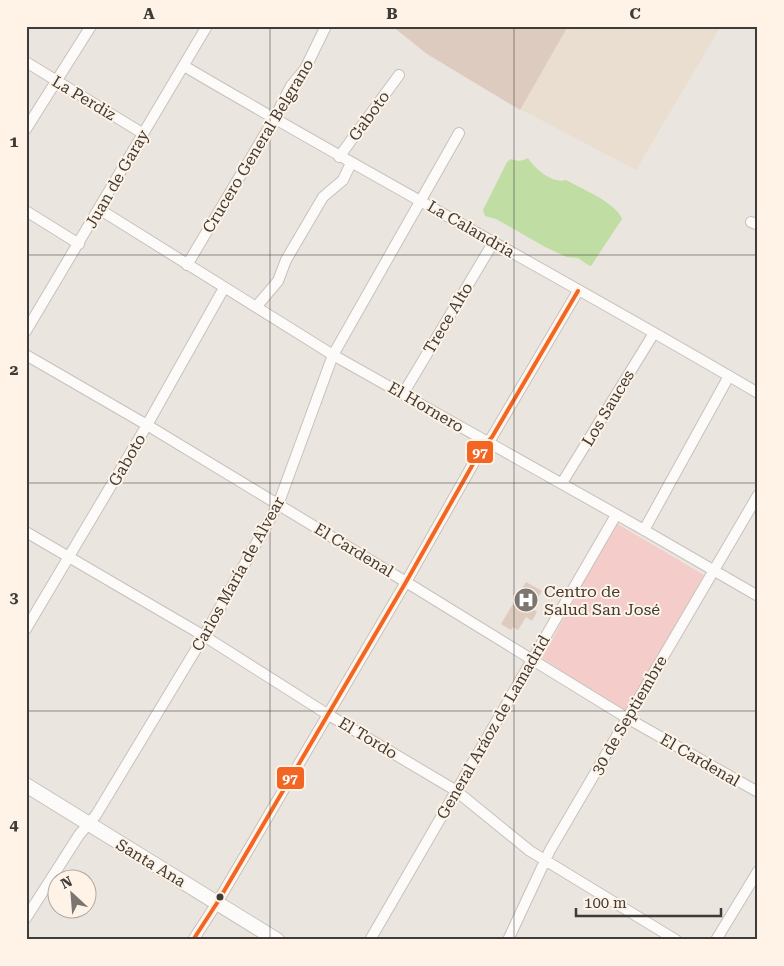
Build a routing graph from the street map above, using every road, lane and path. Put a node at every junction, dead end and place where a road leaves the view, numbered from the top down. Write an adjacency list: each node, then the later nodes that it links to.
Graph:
1 (90, 26): 7 (street)
2 (207, 26): 5 (street, Juan de Garay)
3 (326, 26): 8 (street, Crucero General Belgrano)
4 (26, 62): 7 (street, La Perdiz)
5 (184, 66): 8 (street, La Calandria); 10 (street, Juan de Garay)
6 (399, 75): 12 (street, Gaboto)
7 (56, 81): 9 (street); 10 (street, La Perdiz)
8 (274, 119): 12 (street, La Calandria); 19 (street, Crucero General Belgrano)
9 (26, 129)
10 (142, 134): 15 (street, Juan de Garay)
11 (459, 134): 14 (street, Carlos María de Alvear)
12 (339, 157): 13 (street, La Calandria)
13 (351, 163): 14 (street, La Calandria); 22 (street, Gaboto)
14 (421, 200): 17 (street, La Calandria); 26 (street, Carlos María de Alvear)
15 (99, 209): 18 (street, Juan de Garay); 19 (street, El Hornero)
16 (26, 211): 18 (street)
17 (493, 243): 21 (street, La Calandria); 29 (street, Trece Alto)
18 (79, 244): 23 (street, Juan de Garay)
19 (187, 265): 20 (street, El Hornero)
20 (224, 288): 22 (street, El Hornero); 30 (street, Gaboto)
21 (578, 291): 24 (street, La Calandria); 31 (street)
22 (256, 307): 26 (street, El Hornero)
23 (26, 332)
24 (654, 333): 27 (street, La Calandria); 32 (street, Los Sauces)
25 (26, 355): 30 (street, El Cardenal)
26 (333, 355): 29 (street, El Hornero); 34 (street, Carlos María de Alvear)
27 (729, 376): 28 (street, La Calandria); 36 (street)
28 (758, 393)
29 (403, 394): 31 (street, El Hornero)
30 (147, 426): 34 (street, El Cardenal); 38 (street, Gaboto)
31 (487, 442): 32 (street, El Hornero); 40 (street)
32 (562, 483): 35 (street, El Hornero)
33 (758, 495): 39 (street, 30 de Septiembre)
34 (278, 506): 40 (street, El Cardenal); 43 (street, Carlos María de Alvear)
35 (616, 515): 36 (street, El Hornero); 44 (street, General Aráoz de Lamadrid)
36 (644, 530): 39 (street, El Hornero)
37 (26, 532): 38 (street, El Tordo)
38 (70, 558): 42 (street, Gaboto); 43 (street, El Tordo)
39 (715, 570): 41 (street, El Hornero); 46 (street, 30 de Septiembre)
40 (406, 582): 44 (street, El Cardenal); 45 (street)
41 (758, 596)
42 (26, 629)
43 (204, 636): 45 (street, El Tordo); 50 (street, Carlos María de Alvear)
44 (533, 660): 46 (street, El Cardenal); 48 (street, General Aráoz de Lamadrid)
45 (327, 714): 48 (street, El Tordo); 53 (street)
46 (627, 718): 49 (street, El Cardenal); 51 (street, 30 de Septiembre)
47 (26, 785): 50 (street, Santa Ana)
48 (455, 790): 51 (street, El Tordo); 57 (street, General Aráoz de Lamadrid)
49 (758, 792)
50 (89, 825): 53 (street, Santa Ana); 54 (street, Carlos María de Alvear)
51 (545, 860): 58 (street, 30 de Septiembre); 59 (street, El Tordo)
52 (758, 871): 60 (street)
53 (216, 902): 55 (street); 56 (street, Santa Ana)
54 (26, 918)
55 (192, 940)
56 (277, 940)
57 (370, 940)
58 (508, 940)
59 (676, 940)
60 (716, 940)

